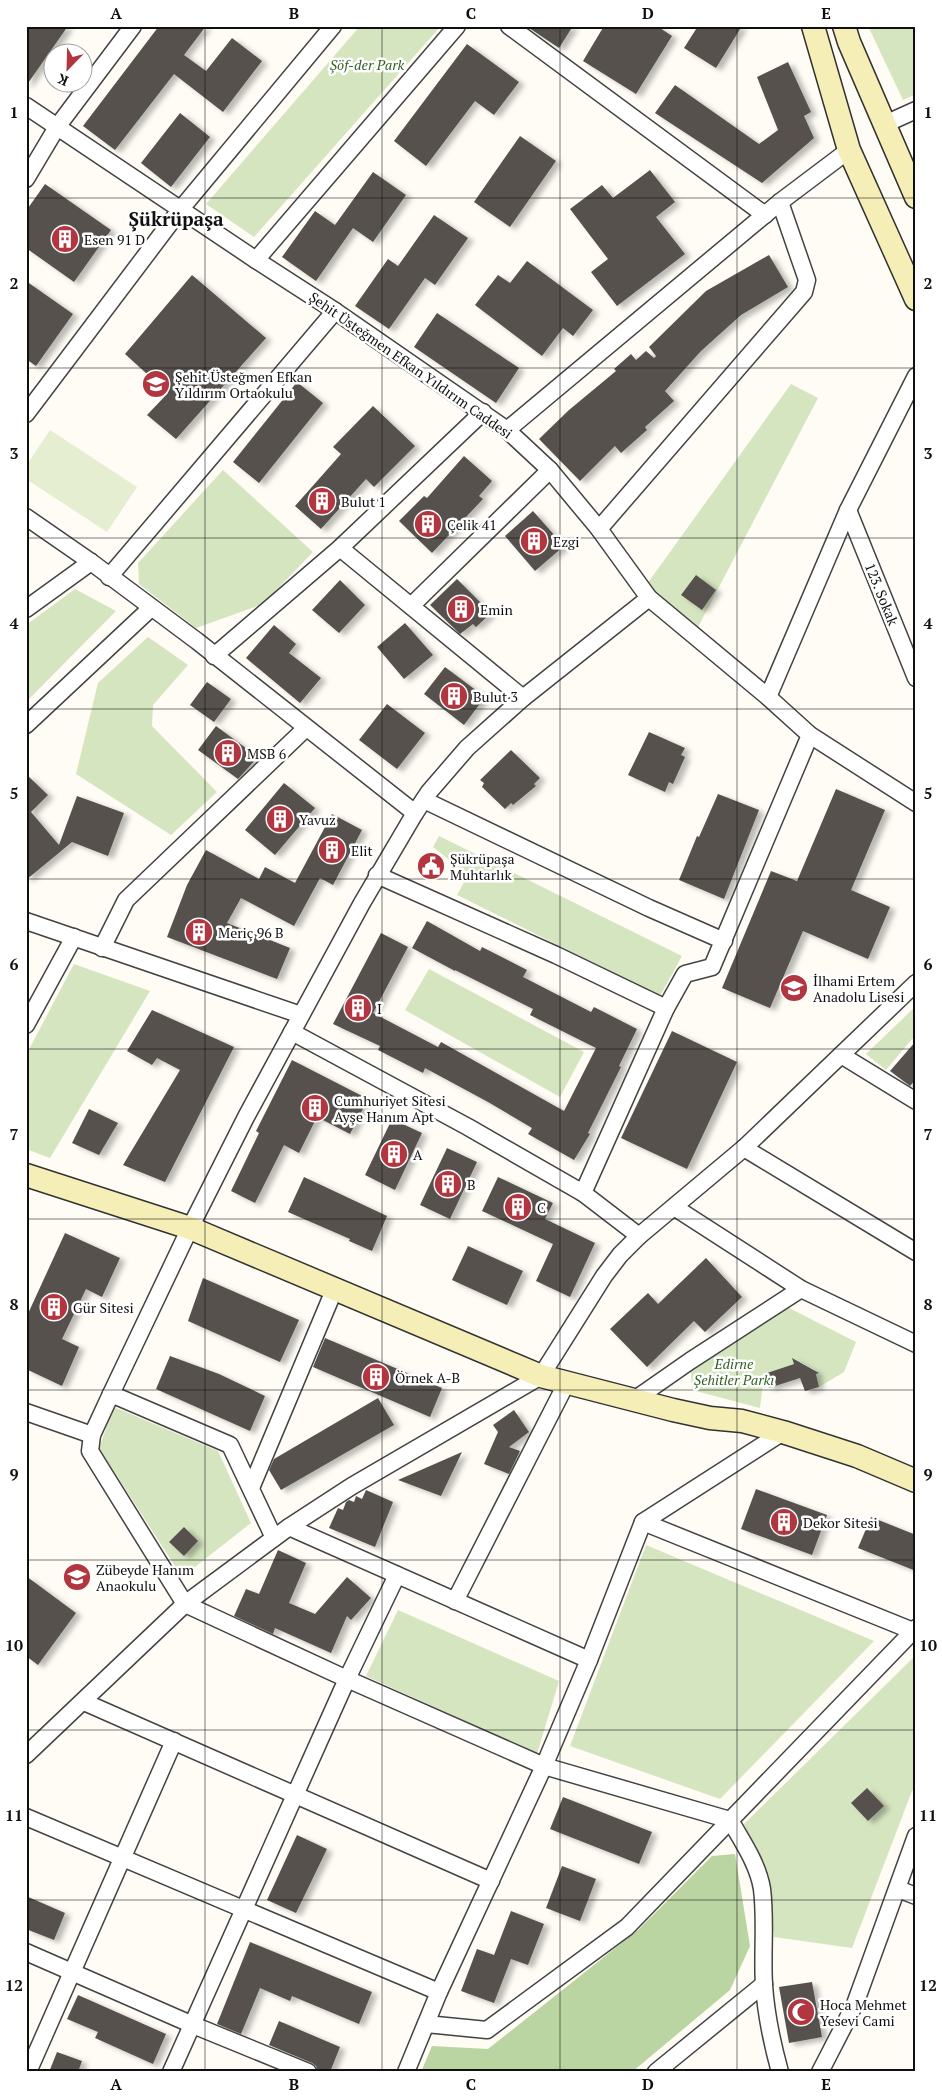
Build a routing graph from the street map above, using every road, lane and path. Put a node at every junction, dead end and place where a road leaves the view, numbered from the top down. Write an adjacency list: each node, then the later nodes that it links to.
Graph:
1 (133, 26): 10 (street)
2 (333, 26): 15 (street)
3 (456, 26): 17 (street)
4 (508, 26): 16 (street)
5 (813, 26): 11 (main road)
6 (844, 26): 9 (main road)
7 (26, 106): 10 (street, Şehit Üsteğmen Efkan Yıldırım Caddesi)
8 (916, 110): 9 (street)
9 (885, 124): 13 (main road)
10 (57, 127): 12 (street); 15 (street, Şehit Üsteğmen Efkan Yıldırım Caddesi)
11 (849, 150): 14 (street); 18 (main road)
12 (26, 179)
13 (916, 197)
14 (780, 202): 16 (street); 28 (street)
15 (180, 210): 17 (street, Şehit Üsteğmen Efkan Yıldırım Caddesi); 23 (street)
16 (765, 215): 24 (street)
17 (256, 260): 19 (street, Şehit Üsteğmen Efkan Yıldırım Caddesi)
18 (916, 298)
19 (335, 311): 22 (street, Şehit Üsteğmen Efkan Yıldırım Caddesi); 31 (street)
20 (916, 376): 21 (street)
21 (911, 399): 26 (street)
22 (483, 412): 24 (street, Şehit Üsteğmen Efkan Yıldırım Caddesi); 29 (street)
23 (26, 414)
24 (507, 430): 25 (street, Şehit Üsteğmen Efkan Yıldırım Caddesi)
25 (550, 470): 28 (street, Şehit Üsteğmen Efkan Yıldırım Caddesi); 33 (street)
26 (848, 510): 37 (street, 123. Sokak); 38 (street)
27 (26, 517): 30 (street)
28 (598, 529): 32 (street, Şehit Üsteğmen Efkan Yıldırım Caddesi)
29 (340, 548): 33 (street); 36 (street)
30 (91, 562): 31 (street); 35 (street)
31 (110, 577): 34 (street)
32 (649, 598): 38 (street, Şehit Üsteğmen Efkan Yıldırım Caddesi); 39 (street)
33 (411, 606): 39 (street)
34 (151, 608): 36 (street); 40 (street)
35 (26, 609)
36 (214, 656): 41 (street)
37 (916, 678)
38 (768, 697): 42 (street, Şehit Üsteğmen Efkan Yıldırım Caddesi)
39 (523, 698): 44 (street)
40 (26, 725)
41 (306, 728): 44 (street); 49 (street)
42 (810, 735): 43 (street, Şehit Üsteğmen Efkan Yıldırım Caddesi); 48 (street)
43 (916, 803)
44 (420, 806): 45 (street); 48 (street)
45 (378, 875): 51 (street); 52 (street)
46 (26, 921): 47 (street)
47 (74, 938): 49 (street); 53 (street)
48 (724, 941): 51 (street)
49 (102, 948): 52 (street)
50 (916, 983): 55 (street)
51 (666, 1008): 59 (street)
52 (301, 1015): 54 (street)
53 (26, 1025)
54 (292, 1032): 59 (street); 61 (street)
55 (841, 1056): 56 (street); 57 (street)
56 (916, 1101)
57 (744, 1148): 60 (street); 63 (street)
58 (26, 1175): 61 (main road)
59 (583, 1193): 62 (street)
60 (674, 1207): 62 (street); 65 (street)
61 (190, 1228): 64 (main road); 69 (street)
62 (639, 1236): 67 (street)
63 (916, 1252)
64 (335, 1288): 67 (main road); 75 (street)
65 (801, 1288): 66 (street); 70 (street)
66 (916, 1344)
67 (541, 1376): 68 (main road); 77 (street)
68 (567, 1382): 70 (main road); 80 (street)
69 (111, 1394): 73 (street); 75 (street)
70 (634, 1400): 72 (main road)
71 (26, 1412): 73 (street)
72 (783, 1432): 74 (main road); 76 (street)
73 (92, 1436): 81 (street)
74 (914, 1476)
75 (251, 1488): 78 (street)
76 (643, 1522): 82 (street); 83 (street)
77 (289, 1527): 78 (street); 79 (street)
78 (274, 1538): 81 (street)
79 (398, 1575): 80 (street); 84 (street)
80 (455, 1601): 83 (street)
81 (185, 1604): 84 (street); 85 (street)
82 (914, 1630): 91 (street)
83 (589, 1660): 88 (street)
84 (347, 1679): 88 (street); 89 (street)
85 (84, 1702): 86 (street); 87 (street)
86 (174, 1741): 89 (street); 93 (street)
87 (26, 1756)
88 (544, 1766): 91 (street); 94 (street)
89 (296, 1795): 94 (street); 97 (street)
90 (26, 1817): 93 (street)
91 (730, 1820): 100 (street); 102 (street)
92 (916, 1836): 95 (street)
93 (123, 1858): 97 (street); 99 (street)
94 (491, 1881): 101 (street)
95 (898, 1889): 96 (street); 110 (street)
96 (916, 1896)
97 (244, 1908): 101 (street); 103 (street)
98 (26, 1952): 99 (street)
99 (72, 1972): 103 (street); 104 (street)
100 (764, 1984): 108 (street); 109 (street)
101 (439, 1992): 102 (street)
102 (426, 2024): 107 (street)
103 (193, 2025): 105 (street); 106 (street)
104 (28, 2072)
105 (171, 2072)
106 (308, 2072)
107 (406, 2072)
108 (656, 2072)
109 (780, 2072)
110 (820, 2072)

